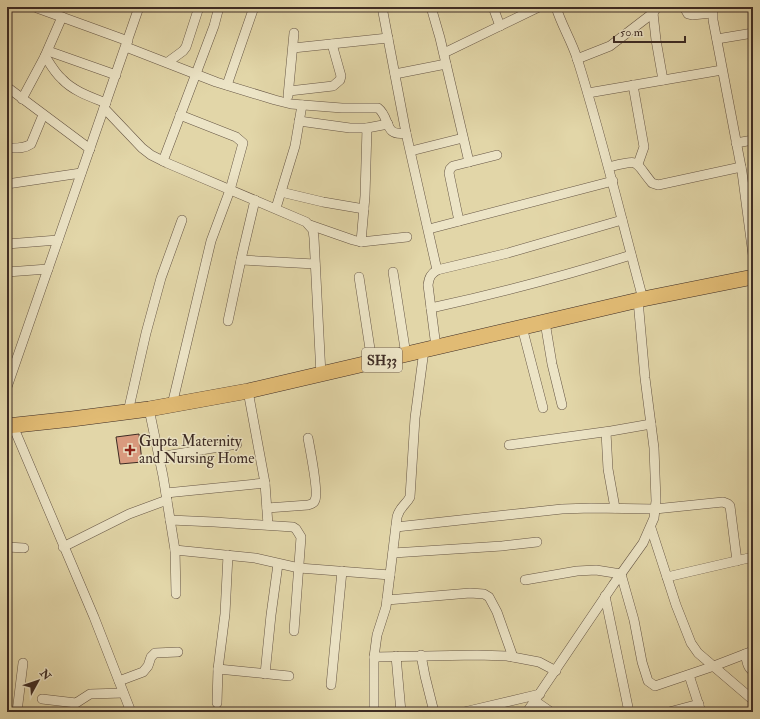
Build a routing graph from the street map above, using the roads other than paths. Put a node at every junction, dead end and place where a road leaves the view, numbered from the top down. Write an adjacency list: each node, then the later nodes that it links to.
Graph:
1 (139, 7): 20 (street)
2 (199, 7): 26 (street)
3 (219, 7): 29 (street)
4 (254, 7): 33 (street)
5 (382, 7): 18 (street)
6 (431, 7): 23 (street)
7 (493, 7): 15 (street)
8 (538, 7): 15 (street)
9 (556, 7): 25 (street)
10 (684, 7): 13 (street)
11 (37, 8): 14 (street)
12 (655, 10): 25 (street); 32 (street)
13 (712, 10): 19 (street)
14 (62, 17): 20 (street); 24 (street)
15 (500, 26): 23 (street)
16 (294, 33): 22 (street)
17 (753, 33): 19 (street)
18 (388, 38): 21 (street); 30 (street)
19 (716, 39): 28 (street)
20 (127, 44): 26 (street); 31 (street)
21 (332, 44): 22 (street); 36 (street)
22 (293, 48): 36 (street)
23 (444, 53): 27 (street)
24 (46, 54): 31 (street); 38 (street); 41 (street)
25 (577, 59): 37 (street)
26 (168, 62): 29 (street)
27 (446, 64): 30 (street); 48 (street)
28 (722, 70): 32 (street); 50 (street)
29 (196, 74): 33 (street); 43 (street)
30 (395, 74): 47 (street)
31 (116, 75): 41 (street)
32 (663, 80): 34 (street)
33 (228, 85): 39 (street)
34 (633, 85): 37 (street); 57 (street)
35 (7, 87): 38 (street)
36 (289, 91): 39 (street)
37 (588, 93): 58 (street)
38 (22, 98): 42 (street)
39 (288, 103): 40 (street)
40 (302, 105): 44 (street); 45 (street)
41 (105, 106): 52 (street); 55 (street)
42 (43, 115): 51 (street); 52 (street)
43 (180, 115): 55 (street); 64 (street)
44 (299, 121): 46 (street); 65 (street)
45 (388, 124): 46 (street); 47 (street)
46 (367, 128): 68 (street)
47 (406, 133): 53 (street)
48 (463, 138): 53 (street); 56 (street)
49 (753, 140): 50 (street)
50 (736, 143): 59 (street)
51 (7, 148)
52 (90, 149): 60 (street)
53 (411, 151): 73 (street)
54 (497, 154): 56 (street)
55 (163, 161): 64 (street)
56 (469, 162): 71 (street)
57 (638, 164): 58 (street); 59 (street)
58 (609, 167): 61 (street)
59 (741, 167): 63 (street)
60 (81, 173): 62 (street); 76 (street)
61 (613, 181): 70 (street); 71 (street)
62 (7, 184)
63 (749, 188): 74 (street)
64 (230, 190): 66 (street); 100 (street)
65 (281, 192): 67 (street); 68 (street)
66 (255, 200): 67 (street); 81 (street)
67 (276, 208): 72 (street)
68 (364, 209): 77 (street)
69 (182, 220): 104 (street)
70 (622, 220): 79 (street); 84 (street)
71 (459, 222): 73 (street)
72 (310, 225): 77 (street); 82 (street)
73 (429, 229): 84 (street)
74 (751, 229): 80 (street)
75 (408, 237): 77 (street)
76 (58, 240): 78 (street); 83 (street)
77 (361, 242)
78 (7, 244)
79 (631, 255): 89 (street); 90 (street)
80 (753, 255)
81 (240, 260): 82 (street); 91 (street)
82 (315, 264): 97 (street)
83 (48, 269): 85 (street); 98 (street)
84 (437, 270): 90 (street)
85 (7, 272)
86 (393, 272): 95 (street)
87 (753, 277): 89 (main road, SH33)
88 (359, 278): 96 (street)
89 (641, 300): 92 (main road, SH33); 105 (street)
90 (431, 308): 94 (street)
91 (228, 321)
92 (545, 322): 93 (main road, SH33); 101 (street)
93 (522, 327): 94 (main road, SH33); 102 (street)
94 (430, 349): 95 (main road, SH33); 119 (street)
95 (406, 355): 96 (main road, SH33)
96 (372, 362): 97 (main road, SH33)
97 (321, 375): 99 (main road, SH33)
98 (7, 387)
99 (248, 391): 100 (main road, SH33); 112 (street)
100 (172, 405): 103 (main road, SH33)
101 (562, 406)
102 (543, 408)
103 (149, 409): 104 (main road, SH33); 111 (street)
104 (128, 412): 106 (main road, SH33)
105 (651, 424): 107 (street); 116 (street)
106 (10, 426): 123 (street)
107 (606, 432): 110 (street); 115 (street)
108 (308, 438): 114 (street)
109 (237, 444): 111 (street)
110 (509, 445)
111 (159, 457): 113 (street)
112 (265, 483): 113 (street); 114 (street)
113 (167, 497): 117 (street); 123 (street)
114 (266, 508): 118 (street)
115 (616, 508): 116 (street); 119 (street)
116 (655, 509): 120 (street); 129 (street)
117 (170, 520): 118 (street); 125 (street)
118 (268, 525): 131 (street)
119 (396, 527): 126 (street)
120 (651, 528): 133 (street); 135 (street)
121 (537, 542): 126 (street)
122 (7, 547): 124 (street)
123 (63, 547): 155 (street)
124 (24, 548)
125 (175, 550): 127 (street); 137 (street)
126 (393, 553): 134 (street)
127 (228, 555): 130 (street); 149 (street)
128 (753, 557): 129 (street)
129 (736, 561): 135 (street)
130 (278, 564): 131 (street); 152 (street)
131 (299, 568): 132 (street); 140 (street)
132 (342, 571): 134 (street); 156 (street)
133 (621, 574): 136 (street); 138 (street); 153 (street)
134 (390, 575): 139 (street)
135 (667, 577): 148 (street)
136 (525, 580)
137 (176, 594)
138 (605, 596): 151 (street); 171 (street)
139 (387, 600): 144 (street); 146 (street)
140 (294, 631)
141 (178, 652): 155 (street)
142 (749, 653): 148 (street); 150 (street)
143 (422, 655): 145 (street); 146 (street); 167 (street)
144 (374, 656): 145 (street); 165 (street)
145 (396, 656): 166 (street)
146 (513, 657): 151 (street)
147 (23, 664): 163 (street)
148 (714, 666): 153 (street); 160 (street)
149 (218, 669): 152 (street); 161 (street)
150 (753, 670)
151 (556, 671): 158 (street)
152 (265, 674): 154 (street)
153 (689, 675): 162 (street)
154 (289, 676)
155 (119, 681): 157 (street)
156 (331, 685)
157 (124, 693): 159 (street); 164 (street)
158 (538, 698): 168 (street); 169 (street); 170 (street)
159 (42, 699)
160 (753, 700)
161 (217, 704)
162 (700, 708): 172 (street)
163 (17, 712)
164 (131, 712)
165 (374, 712)
166 (402, 712)
167 (434, 712)
168 (464, 712)
169 (528, 712)
170 (551, 712)
171 (629, 712)
172 (669, 712)

